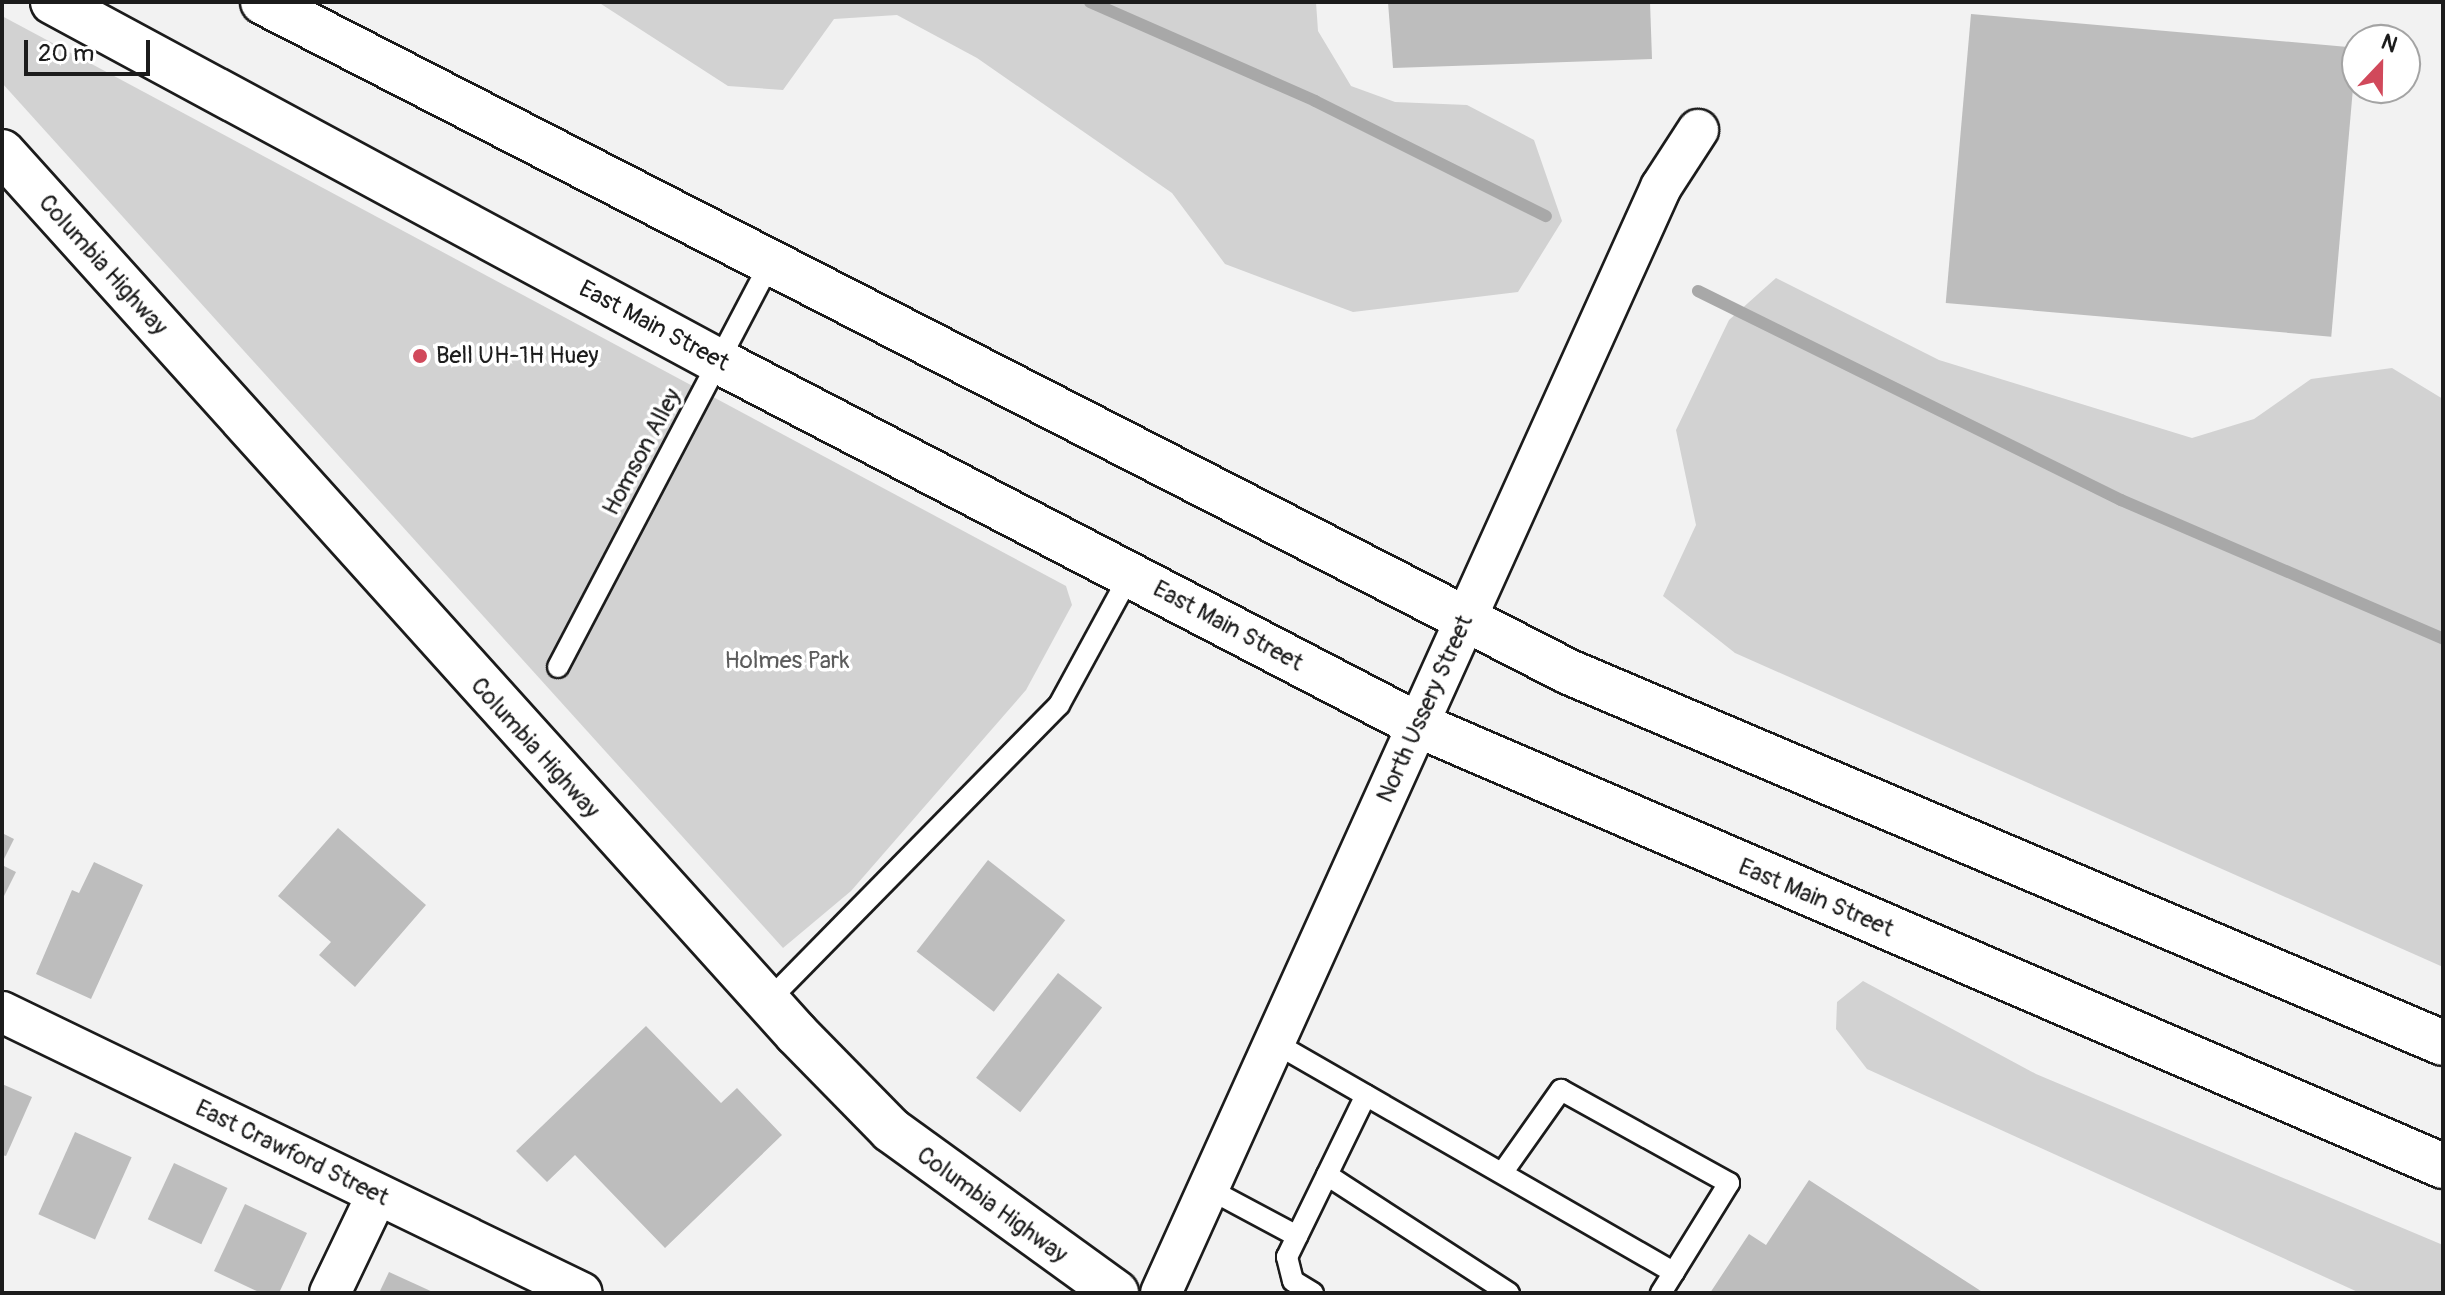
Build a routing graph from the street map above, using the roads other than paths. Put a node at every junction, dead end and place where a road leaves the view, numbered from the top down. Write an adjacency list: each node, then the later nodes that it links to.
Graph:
1 (53, 2): 6 (main road, East Main Street)
2 (263, 2): 5 (main road)
3 (1698, 130): 8 (street, North Ussery Street)
4 (2, 152): 11 (main road, Columbia Highway)
5 (771, 261): 6 (lane, Homson Alley); 8 (main road)
6 (720, 362): 7 (main road, East Main Street); 9 (lane, Homson Alley)
7 (1130, 575): 10 (main road, East Main Street); 11 (lane)
8 (1464, 621): 10 (street, North Ussery Street); 14 (main road)
9 (558, 667)
10 (1418, 725): 13 (street, North Ussery Street); 16 (main road, East Main Street)
11 (767, 1002): 25 (main road, Columbia Highway)
12 (2, 1012): 20 (street, East Crawford Street)
13 (1275, 1043): 15 (lane); 19 (street, North Ussery Street)
14 (2443, 1043)
15 (1366, 1095): 17 (lane); 18 (lane)
16 (2443, 1166)
17 (1505, 1169): 22 (lane); 22 (lane)
18 (1327, 1175): 21 (lane); 28 (lane)
19 (1209, 1189): 21 (lane); 26 (street, North Ussery Street)
20 (377, 1195): 23 (street); 24 (street, East Crawford Street)
21 (1297, 1236): 27 (lane)
22 (1674, 1272): 29 (lane)
23 (330, 1293)
24 (582, 1293)
25 (1116, 1293)
26 (1161, 1293)
27 (1313, 1293)
28 (1509, 1293)
29 (1661, 1293)

